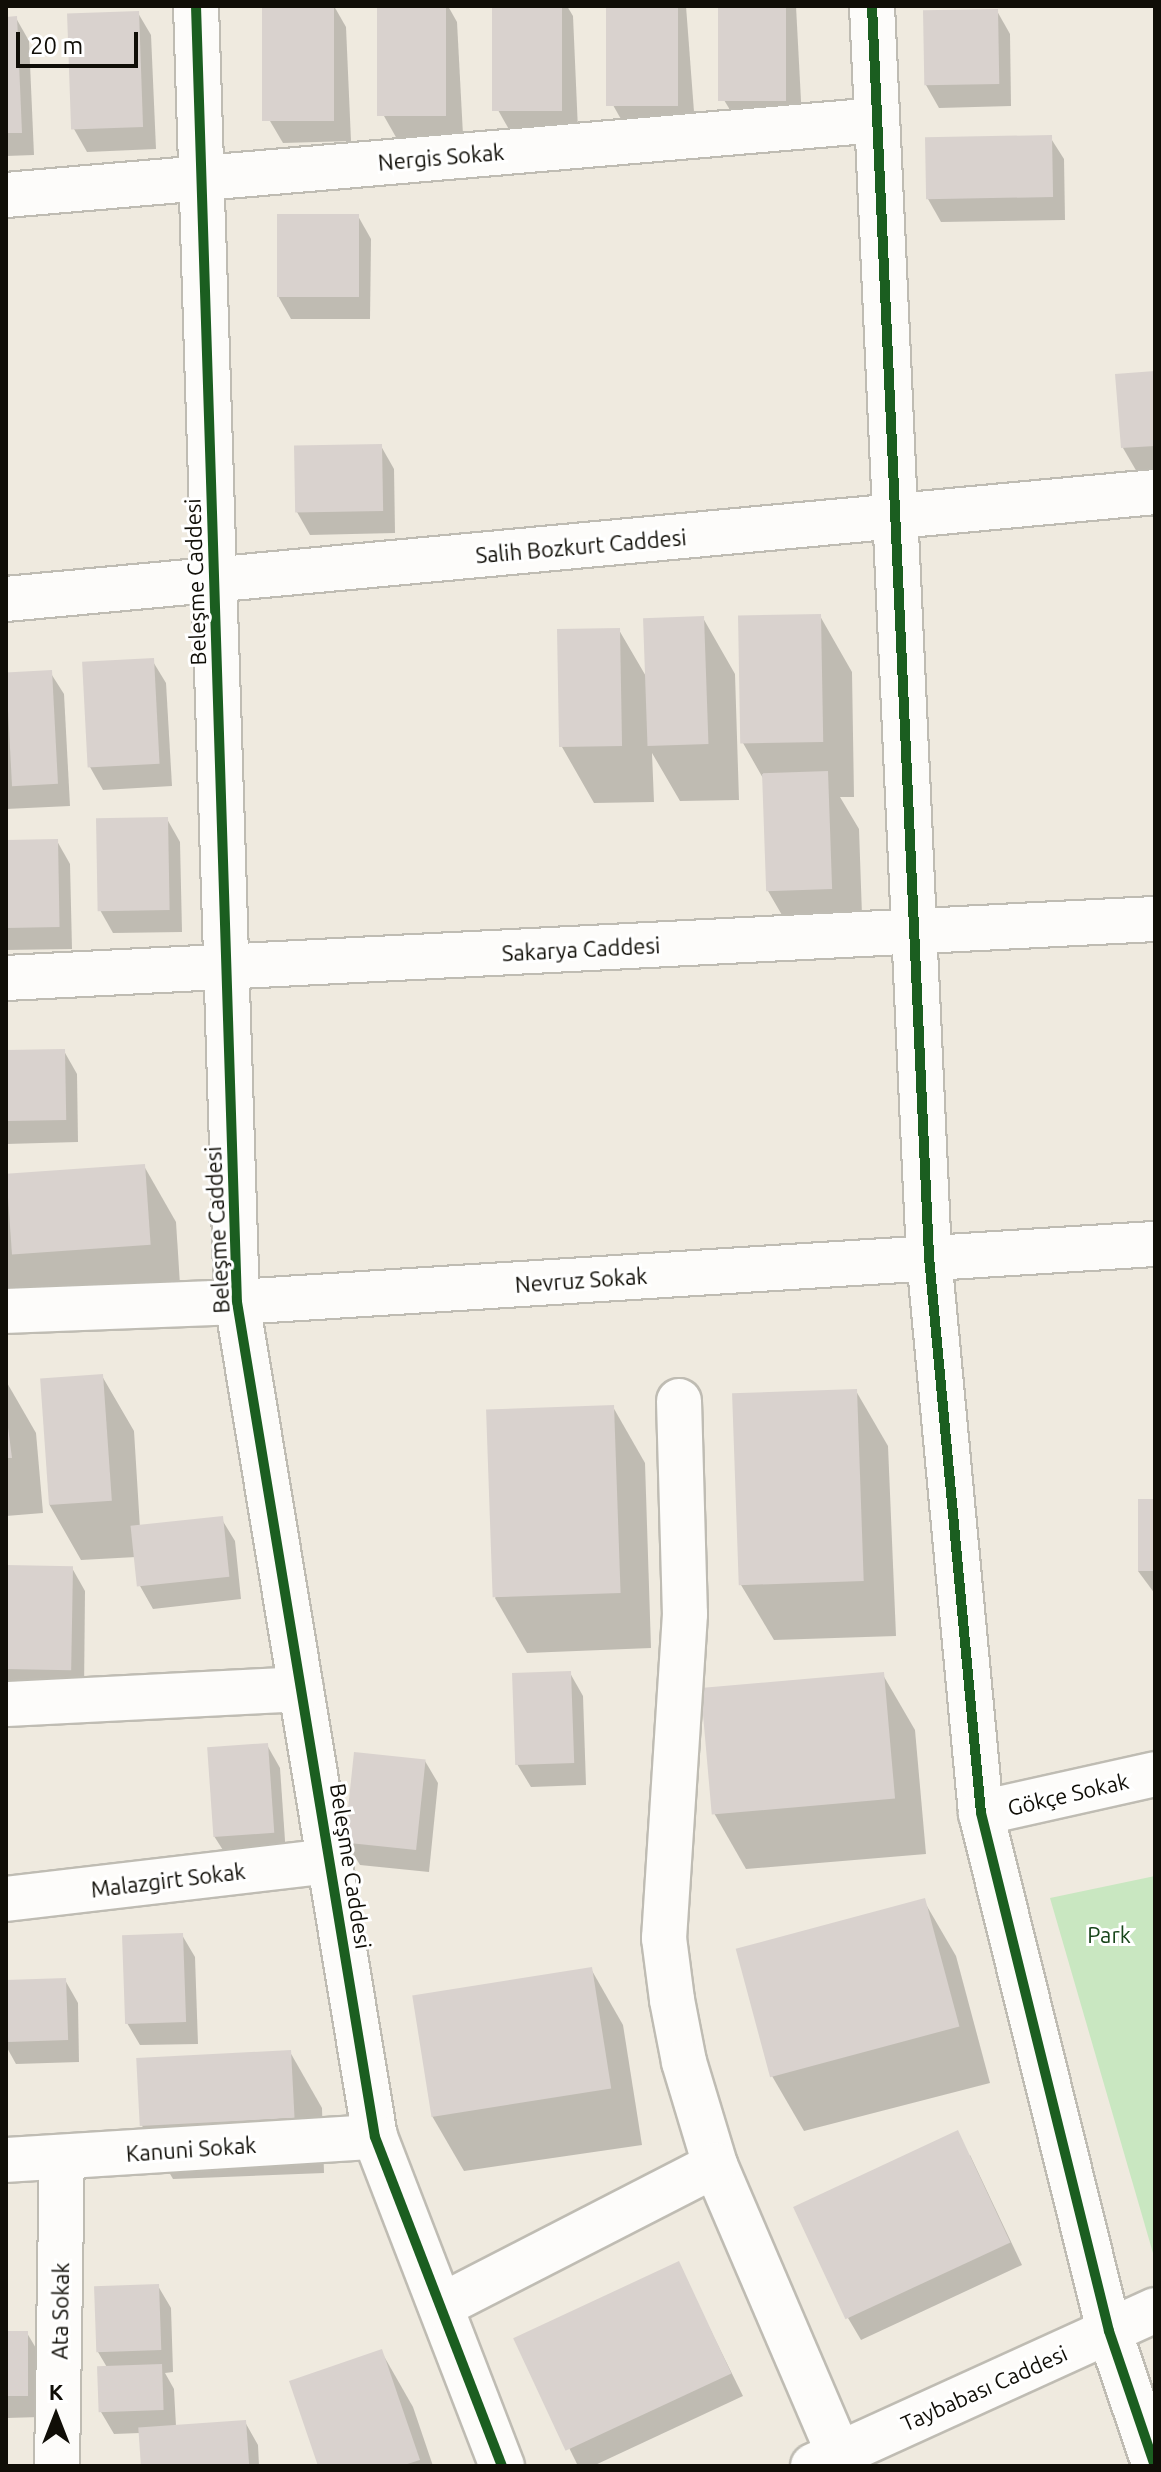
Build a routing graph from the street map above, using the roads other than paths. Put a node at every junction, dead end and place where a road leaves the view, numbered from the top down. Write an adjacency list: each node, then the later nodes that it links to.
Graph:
1 (196, 6): 4 (street, Beleşme Caddesi)
2 (872, 6): 3 (street)
3 (877, 120): 4 (street, Nergis Sokak); 7 (street)
4 (201, 178): 5 (street, Nergis Sokak); 8 (street, Beleşme Caddesi)
5 (6, 195)
6 (1155, 492): 7 (street, Salih Bozkurt Caddesi)
7 (895, 516): 8 (street, Salih Bozkurt Caddesi); 11 (street)
8 (215, 581): 9 (street, Salih Bozkurt Caddesi); 12 (street, Beleşme Caddesi)
9 (6, 599)
10 (1155, 919): 11 (street, Sakarya Caddesi)
11 (914, 933): 12 (street, Sakarya Caddesi); 15 (street)
12 (227, 967): 13 (street, Sakarya Caddesi); 16 (street, Beleşme Caddesi)
13 (6, 978)
14 (1155, 1244): 15 (street, Nevruz Sokak)
15 (929, 1257): 16 (street, Nevruz Sokak); 22 (street)
16 (237, 1302): 17 (street, Nevruz Sokak); 19 (street, Beleşme Caddesi)
17 (6, 1311)
18 (679, 1401): 28 (street)
19 (301, 1689): 20 (street); 23 (street, Beleşme Caddesi)
20 (6, 1704)
21 (1155, 1774): 22 (street, Gökçe Sokak)
22 (981, 1813): 31 (street)
23 (330, 1861): 24 (street, Malazgirt Sokak); 25 (street, Beleşme Caddesi)
24 (6, 1899)
25 (375, 2137): 26 (street, Kanuni Sokak); 29 (street, Beleşme Caddesi)
26 (62, 2157): 27 (street, Kanuni Sokak); 33 (street, Ata Sokak)
27 (6, 2160)
28 (715, 2165): 29 (street); 32 (street)
29 (441, 2306): 34 (street, Beleşme Caddesi)
30 (1155, 2310): 31 (street, Taybabası Caddesi)
31 (1109, 2331): 32 (street, Taybabası Caddesi); 35 (street)
32 (826, 2460)
33 (57, 2466)
34 (502, 2466)
35 (1155, 2466)

